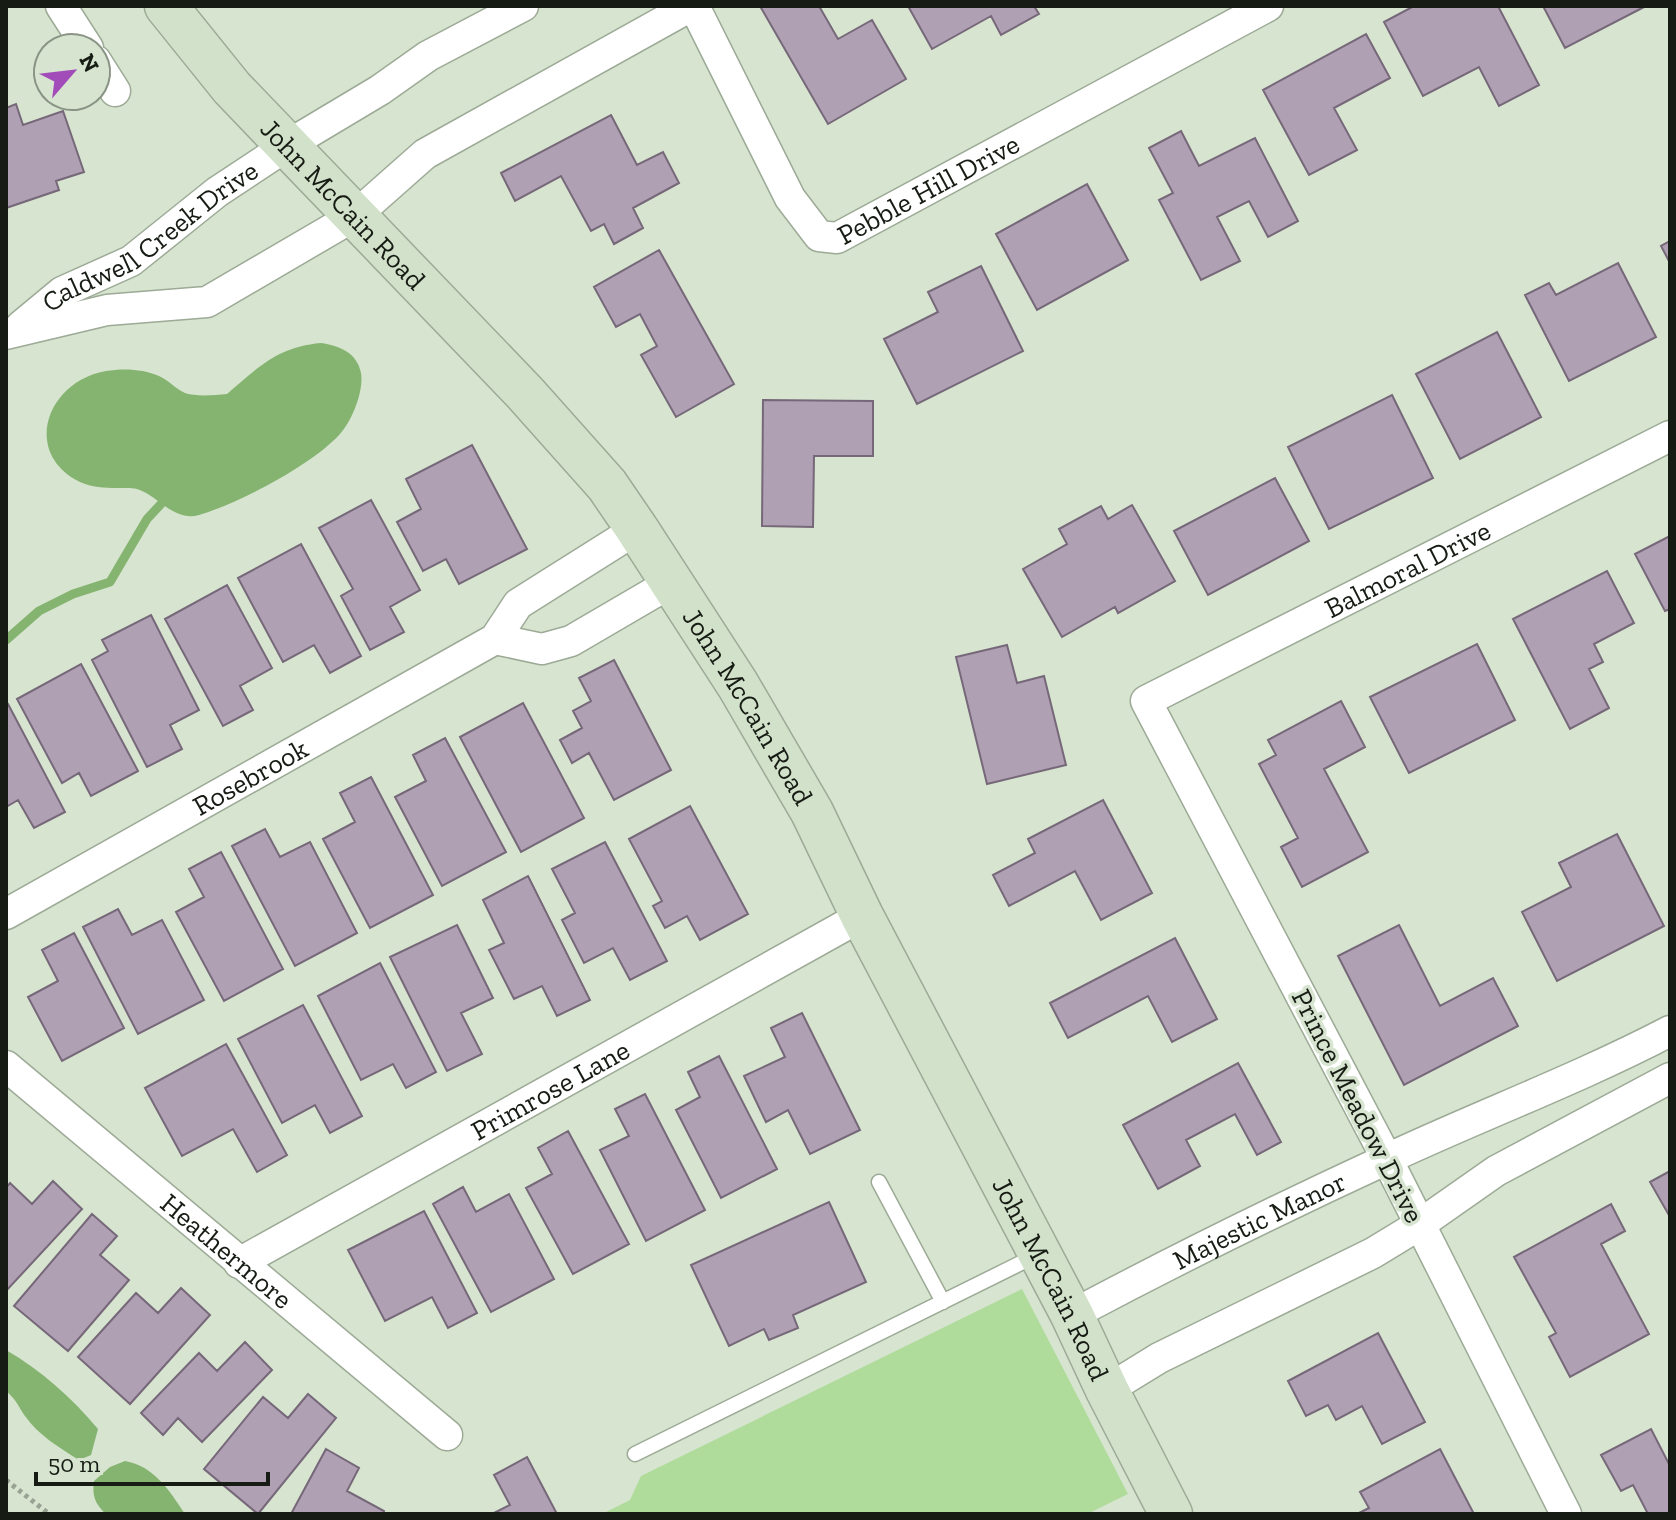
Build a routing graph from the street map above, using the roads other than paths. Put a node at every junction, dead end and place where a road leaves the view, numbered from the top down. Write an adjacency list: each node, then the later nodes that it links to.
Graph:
1 (62, 6): 6 (street)
2 (166, 6): 9 (main road, John McCain Road)
3 (523, 6): 9 (street)
4 (692, 6): 5 (street, Pebble Hill Drive); 10 (street, Pebble Hill Drive)
5 (1268, 6)
6 (78, 32)
7 (112, 86): 8 (street)
8 (115, 91)
9 (288, 145): 10 (main road, John McCain Road); 11 (street, Caldwell Creek Drive)
10 (356, 215): 11 (street, Caldwell Creek Drive); 13 (main road, John McCain Road)
11 (11, 332)
12 (1670, 436): 16 (street, Balmoral Drive)
13 (637, 529): 14 (main road, John McCain Road); 15 (street, Rosebrook)
14 (672, 582): 15 (street); 18 (main road, John McCain Road)
15 (495, 639): 17 (street, Rosebrook)
16 (1146, 701): 22 (street, Prince Meadow Drive)
17 (6, 914)
18 (862, 916): 25 (main road, John McCain Road); 26 (street, Primrose Lane)
19 (1670, 1031): 22 (street, Majestic Manor)
20 (6, 1066): 26 (street, Heathermore)
21 (1670, 1078): 24 (street)
22 (1387, 1159): 24 (street, Prince Meadow Drive); 28 (street, Majestic Manor)
23 (879, 1182): 27 (lane)
24 (1419, 1225): 29 (street); 33 (street, Prince Meadow Drive)
25 (1039, 1254): 27 (lane); 28 (main road, John McCain Road)
26 (239, 1263): 30 (street, Heathermore)
27 (943, 1302): 31 (lane)
28 (1072, 1315): 29 (main road, John McCain Road)
29 (1107, 1390): 32 (main road, John McCain Road)
30 (447, 1435)
31 (635, 1454)
32 (1171, 1514)
33 (1566, 1514)

